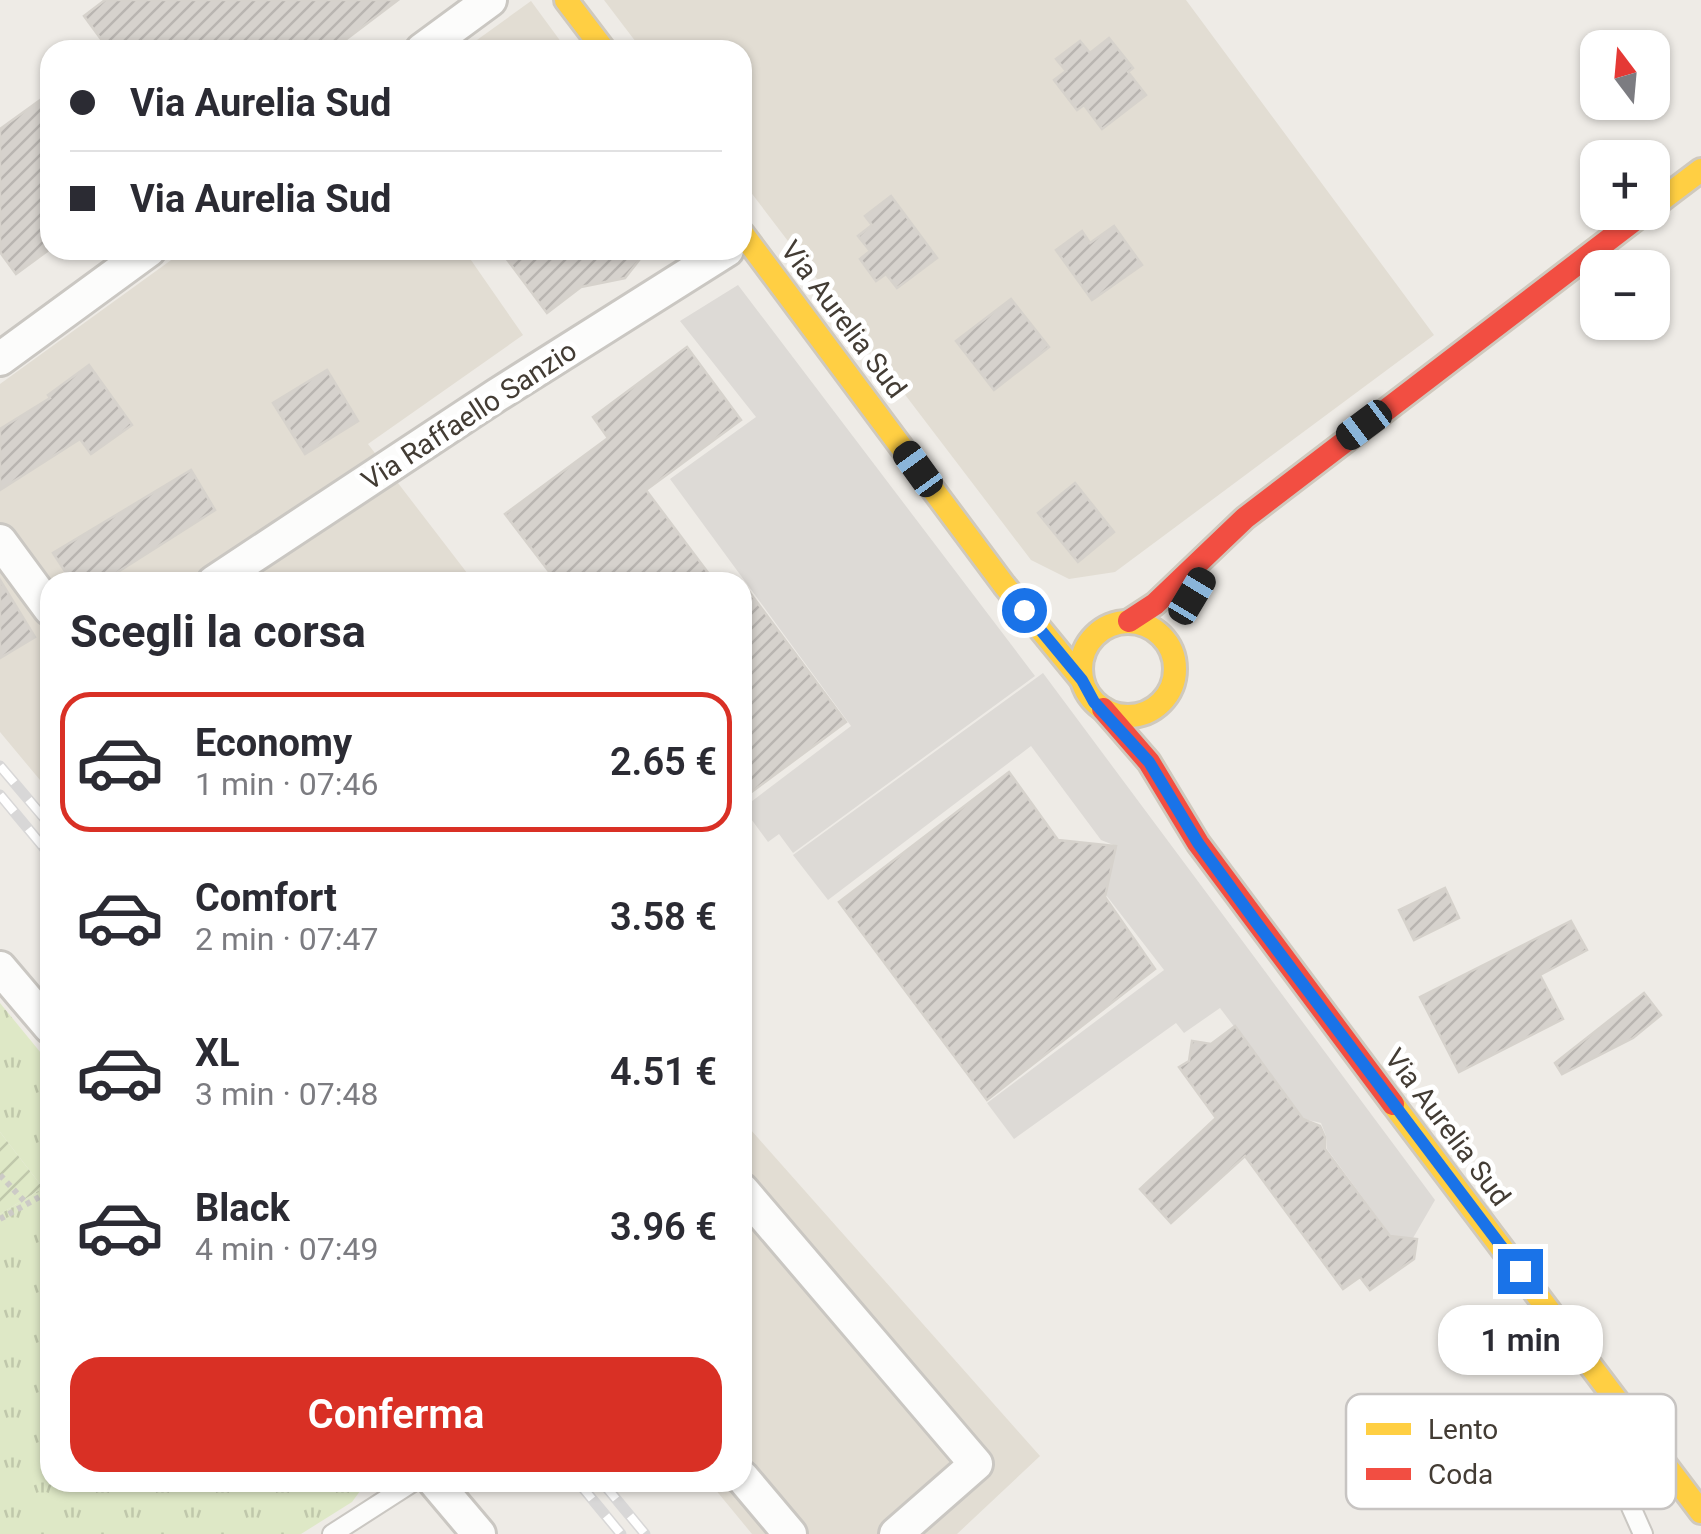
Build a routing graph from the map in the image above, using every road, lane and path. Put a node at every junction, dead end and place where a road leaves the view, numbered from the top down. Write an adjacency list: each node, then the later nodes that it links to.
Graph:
1 (490, 0): 3 (street)
2 (566, 0): 4 (main road)
3 (436, 40)
4 (596, 40)
5 (1701, 170): 6 (main road)
6 (1670, 193)
7 (1621, 230): 12 (main road)
8 (752, 256): 15 (main road, Via Aurelia Sud)
9 (135, 260): 11 (street)
10 (709, 260): 14 (street, Via Raffaello Sanzio)
11 (0, 359)
12 (1245, 518): 17 (main road); 18 (main road)
13 (0, 542): 16 (street)
14 (229, 572)
15 (1004, 585): 18 (main road, Via Aurelia Sud); 21 (main road, Via Aurelia Sud)
16 (40, 596)
17 (1192, 596)
18 (1119, 623): 20 (main road, Via Aurelia Sud); 21 (main road)
19 (1181, 625): 20 (main road)
20 (1174, 659): 22 (main road)
21 (1082, 680): 23 (main road, Via Aurelia Sud)
22 (1166, 698): 23 (main road); 24 (main road)
23 (1103, 709): 26 (main road, Via Aurelia Sud)
24 (1168, 722)
25 (1195, 794): 26 (main road, Via Aurelia Sud)
26 (1256, 922): 34 (main road, Via Aurelia Sud)
27 (0, 968): 28 (street)
28 (40, 1016)
29 (0, 1175): 32 (path)
30 (40, 1197): 32 (path)
31 (752, 1202): 44 (street)
32 (27, 1204): 33 (path)
33 (0, 1219)
34 (1612, 1394)
35 (1676, 1479): 40 (main road, Via Aurelia Sud)
36 (752, 1489): 43 (street)
37 (397, 1492): 41 (lane)
38 (443, 1492): 42 (street)
39 (1632, 1509): 45 (lane)
40 (1701, 1512)
41 (332, 1534)
42 (479, 1534)
43 (790, 1534)
44 (896, 1534)
45 (1643, 1534)

